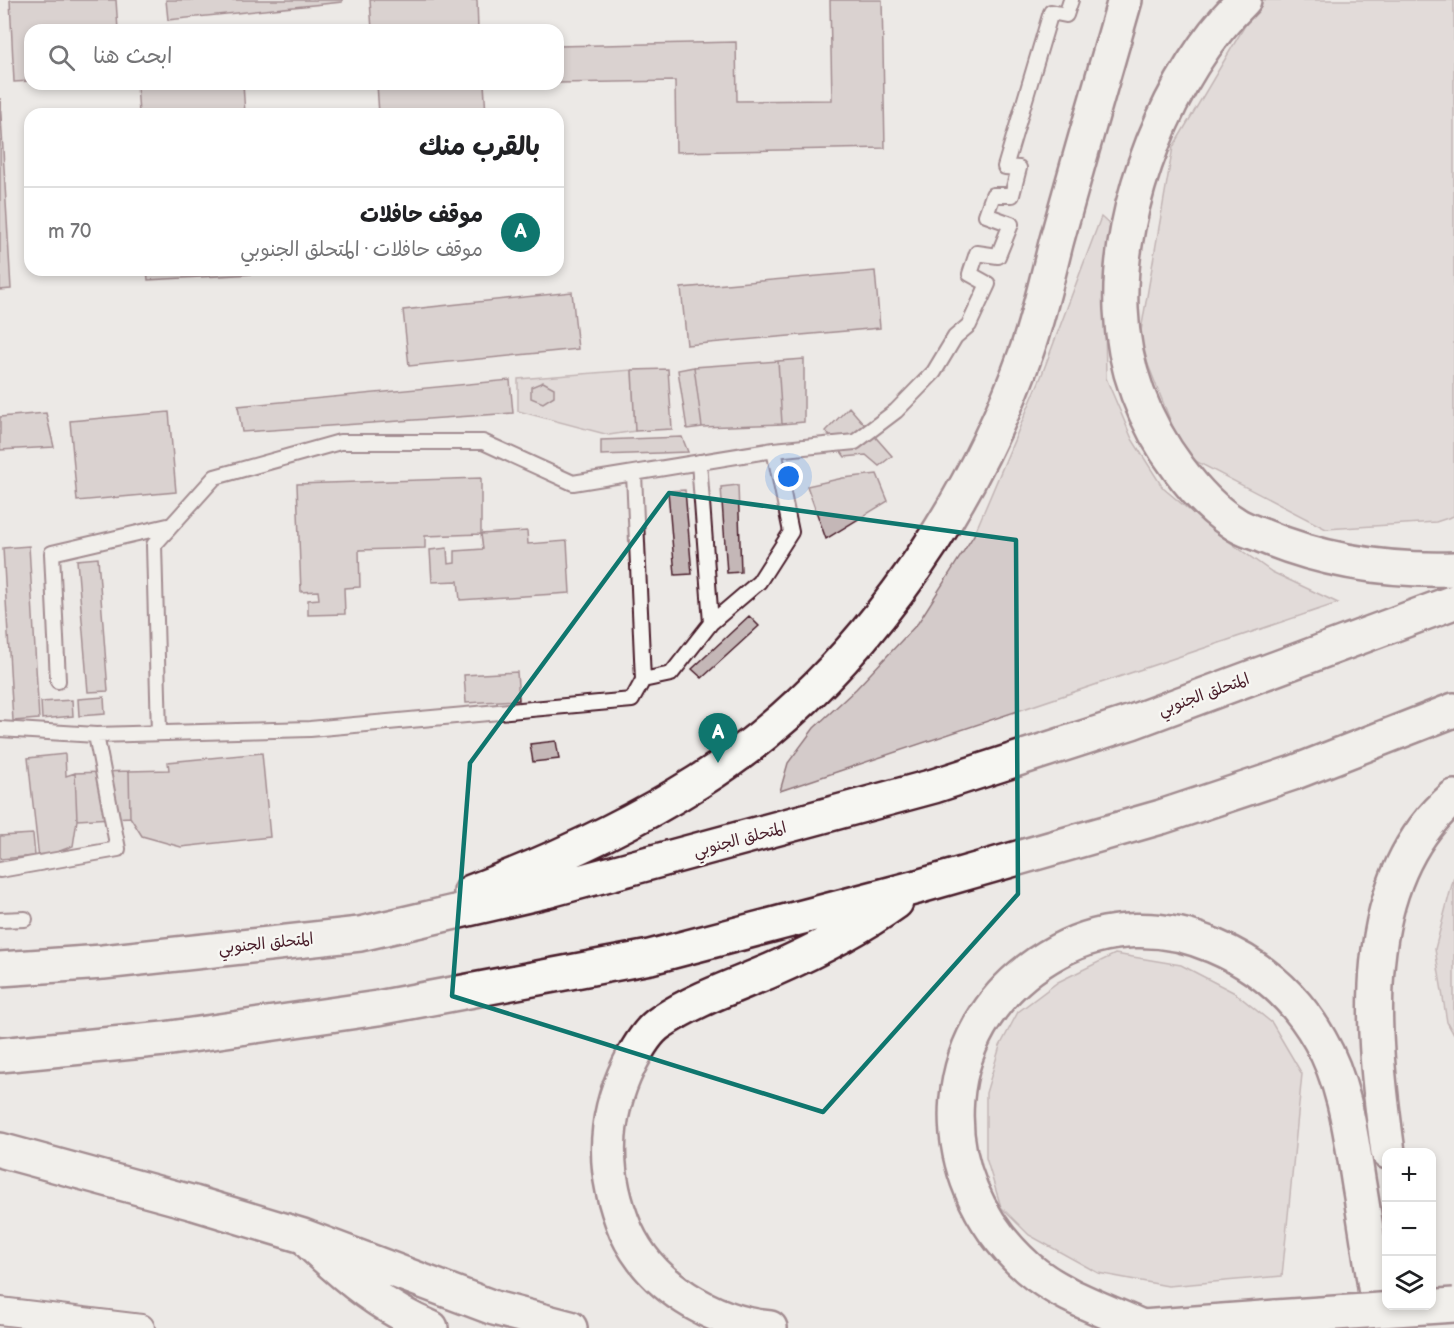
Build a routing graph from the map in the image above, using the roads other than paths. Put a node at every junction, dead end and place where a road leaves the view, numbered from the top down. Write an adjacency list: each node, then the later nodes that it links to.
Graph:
1 (1071, 0): 5 (lane)
2 (1138, 0): 4 (main road)
3 (1244, 0): 9 (main road)
4 (1121, 13): 23 (main road)
5 (774, 450): 6 (lane); 11 (lane)
6 (699, 462): 7 (lane); 11 (lane)
7 (634, 474): 8 (lane); 12 (lane)
8 (172, 525): 13 (lane); 16 (lane)
9 (1454, 569)
10 (1454, 602): 23 (main road, المتحلق الجنوبي)
11 (711, 623): 12 (lane)
12 (643, 680): 16 (lane)
13 (58, 681)
14 (1454, 710): 20 (main road)
15 (0, 729): 17 (lane)
16 (159, 733): 17 (lane)
17 (96, 735): 19 (lane)
18 (1454, 797): 26 (main road)
19 (0, 870)
20 (917, 887): 25 (main road); 36 (main road)
21 (25, 919): 22 (lane)
22 (0, 920)
23 (360, 934): 24 (main road, المتحلق الجنوبي)
24 (0, 969)
25 (0, 1055)
26 (1388, 1148)
27 (0, 1150): 28 (main road)
28 (303, 1236): 34 (main road); 35 (main road)
29 (1454, 1305): 32 (main road, bridge)
30 (1409, 1310): 38 (main road)
31 (0, 1311): 33 (street)
32 (1135, 1327): 37 (main road)
33 (141, 1328)
34 (431, 1328)
35 (570, 1328)
36 (771, 1328)
37 (1381, 1328)
38 (1411, 1328)

